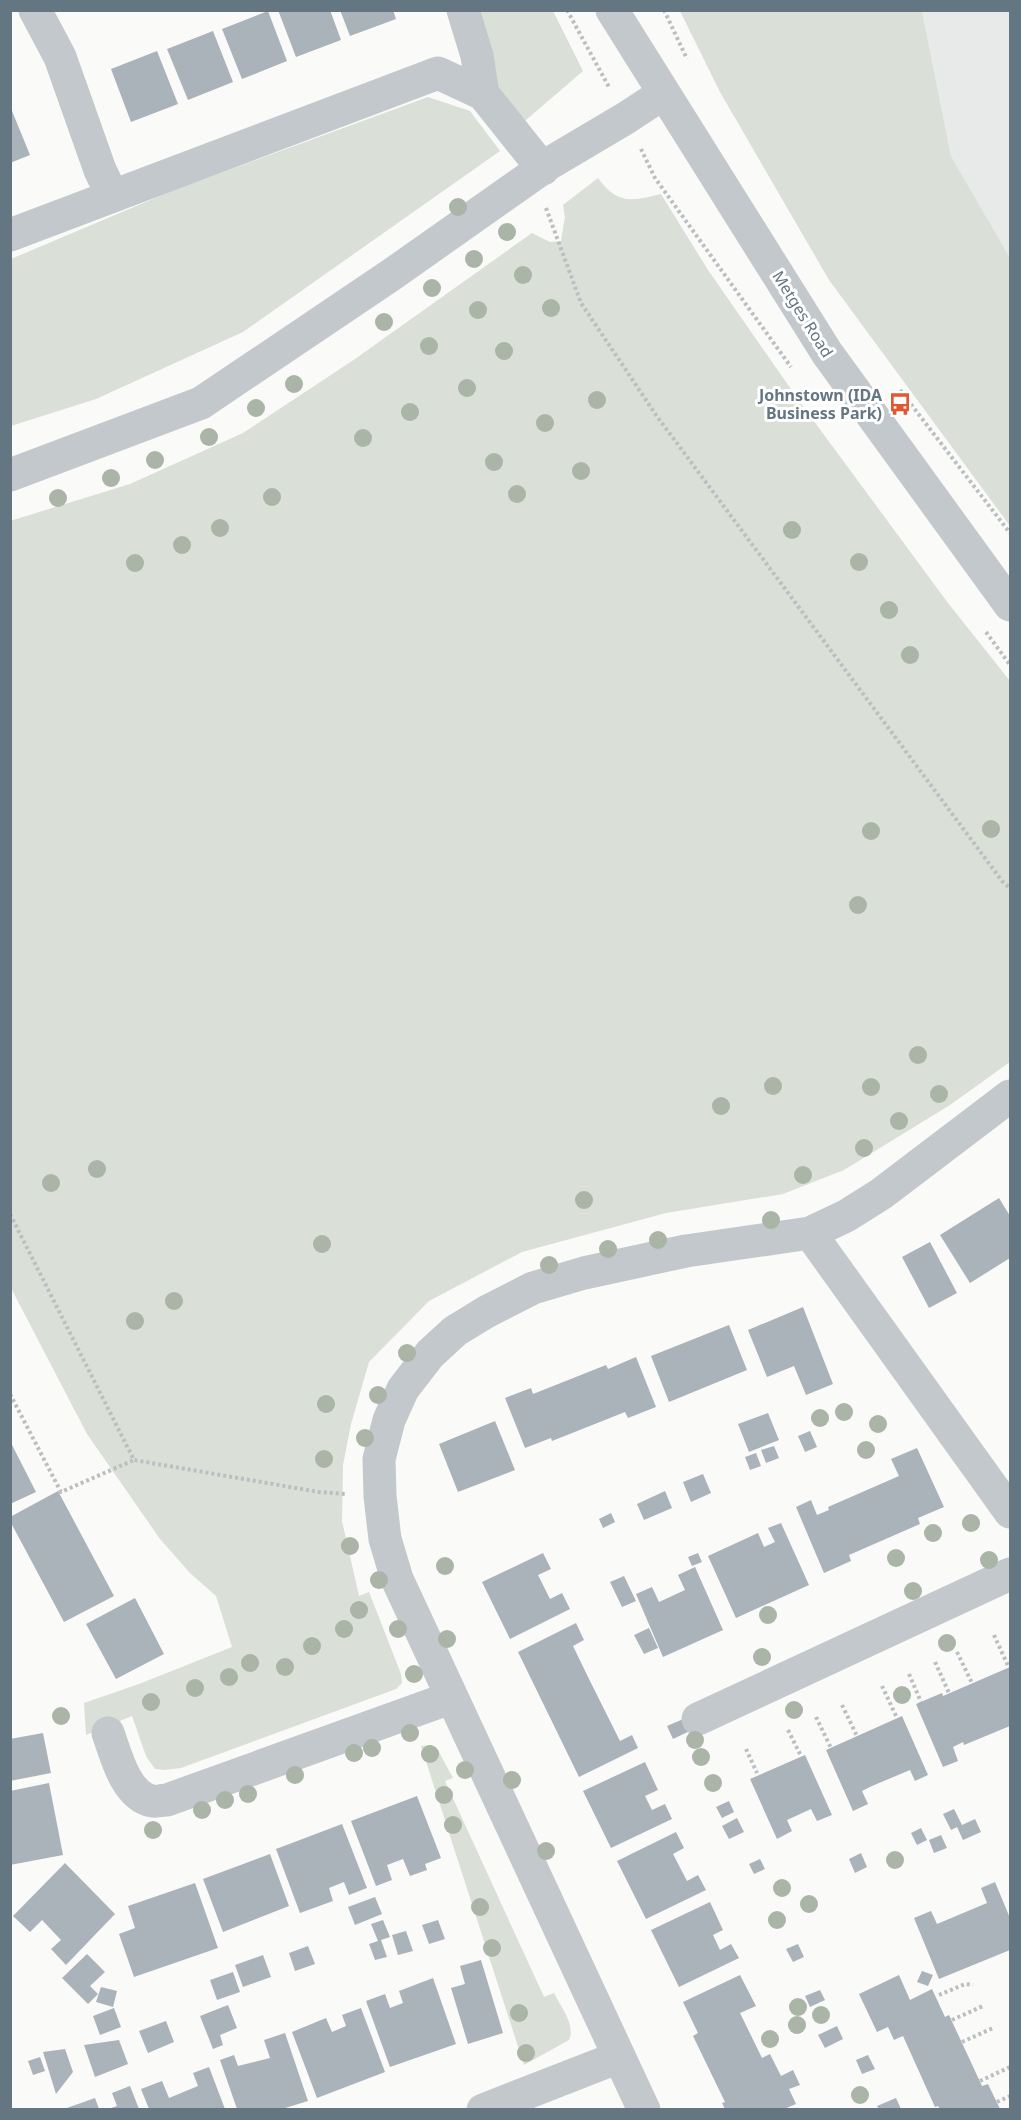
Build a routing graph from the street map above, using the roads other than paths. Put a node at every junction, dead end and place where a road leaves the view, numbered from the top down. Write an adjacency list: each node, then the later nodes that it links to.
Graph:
1 (35, 10): 7 (street)
2 (463, 10): 5 (street)
3 (612, 10): 4 (street, Metges Road)
4 (664, 93): 6 (street); 10 (street, Metges Road)
5 (483, 94): 6 (street); 7 (street)
6 (543, 169): 9 (street)
7 (112, 195): 8 (street)
8 (10, 235)
9 (10, 475)
10 (1011, 605)
11 (1011, 1095): 12 (street)
12 (810, 1233): 13 (street); 15 (street)
13 (1011, 1512)
14 (1011, 1574): 16 (street)
15 (450, 1698): 17 (street); 18 (street)
16 (698, 1719)
17 (108, 1733)
18 (619, 2057): 19 (street); 20 (street)
19 (483, 2109)
20 (644, 2109)

